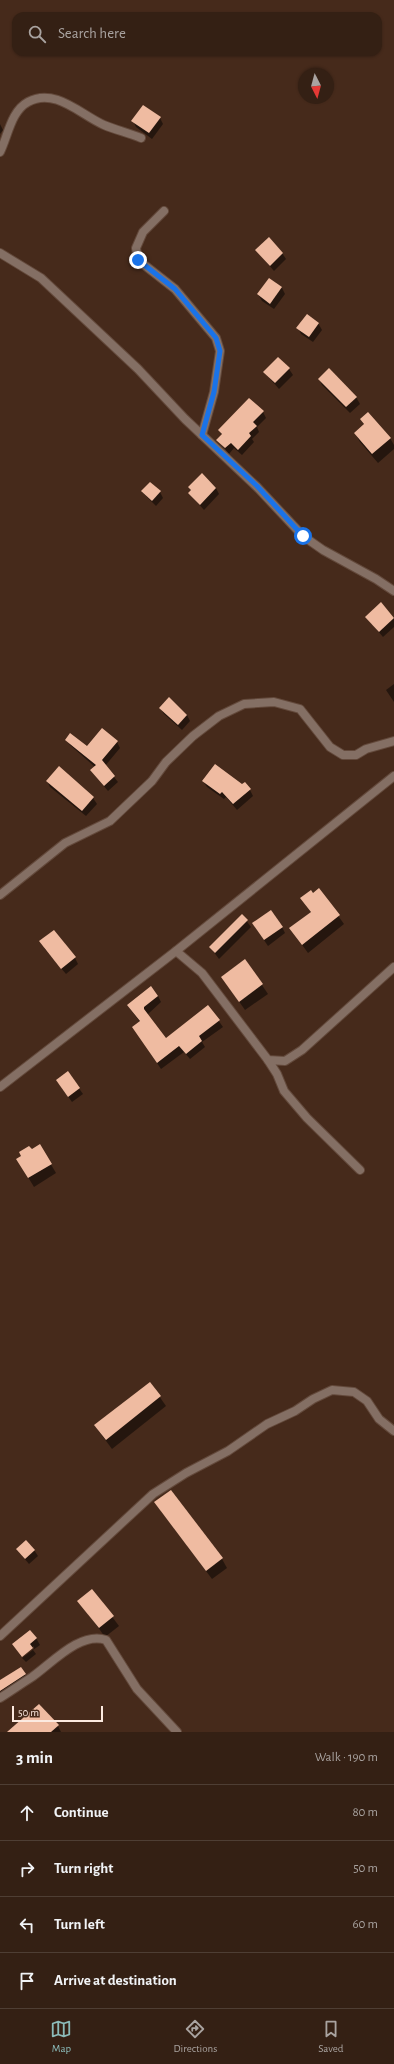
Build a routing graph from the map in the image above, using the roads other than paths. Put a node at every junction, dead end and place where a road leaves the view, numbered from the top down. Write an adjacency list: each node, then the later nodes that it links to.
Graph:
1 (141, 138): 2 (street)
2 (0, 152)
3 (164, 211): 5 (street)
4 (0, 253): 5 (street)
5 (202, 435): 6 (street)
6 (394, 591)
7 (394, 741): 9 (street)
8 (394, 776): 10 (street)
9 (0, 894)
10 (176, 952): 12 (street); 13 (street)
11 (394, 967): 12 (street)
12 (268, 1060): 14 (street)
13 (0, 1087)
14 (360, 1170)
15 (394, 1431): 16 (street)
16 (0, 1636)
17 (0, 1698): 18 (street)
18 (177, 1732)

